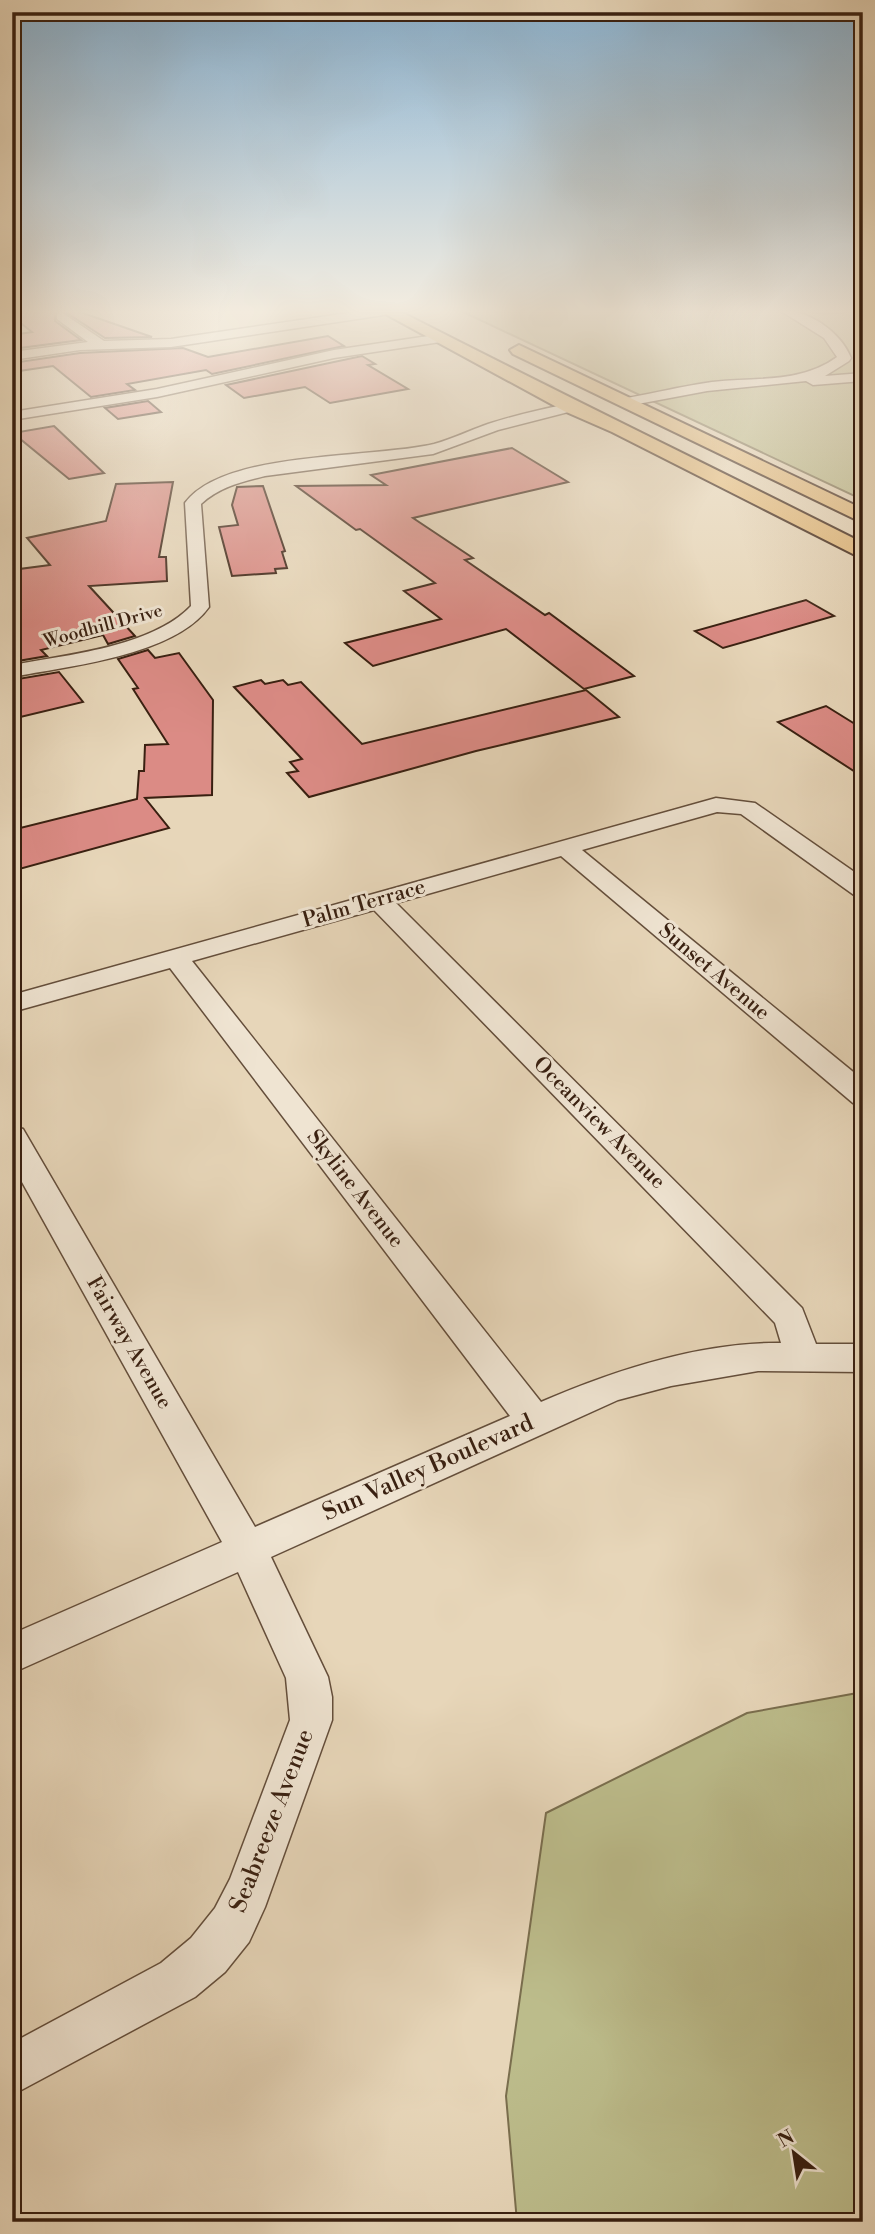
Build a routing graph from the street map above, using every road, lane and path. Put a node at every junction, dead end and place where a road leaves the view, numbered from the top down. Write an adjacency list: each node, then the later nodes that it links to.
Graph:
1 (546, 415): 10 (street, Woodhill Drive)
2 (588, 415): 7 (highway)
3 (616, 415): 5 (highway)
4 (654, 415): 5 (highway)
5 (764, 469): 6 (highway)
6 (863, 517)
7 (802, 522): 8 (highway); 9 (highway)
8 (863, 545)
9 (863, 552)
10 (12, 671)
11 (565, 848): 12 (street, Palm Terrace); 13 (street, Palm Terrace); 16 (street, Sunset Avenue)
12 (863, 890)
13 (379, 900): 14 (street, Palm Terrace); 18 (street, Oceanview Avenue)
14 (176, 958): 15 (street, Palm Terrace); 20 (street, Skyline Avenue)
15 (12, 1004)
16 (863, 1096)
17 (12, 1136): 21 (street, Fairway Avenue)
18 (803, 1357): 19 (street, Sun Valley Boulevard); 20 (street, Sun Valley Boulevard)
19 (863, 1358)
20 (534, 1420): 21 (street, Sun Valley Boulevard)
21 (247, 1549): 22 (street, Sun Valley Boulevard); 23 (street, Seabreeze Avenue)
22 (12, 1654)
23 (12, 2070)

